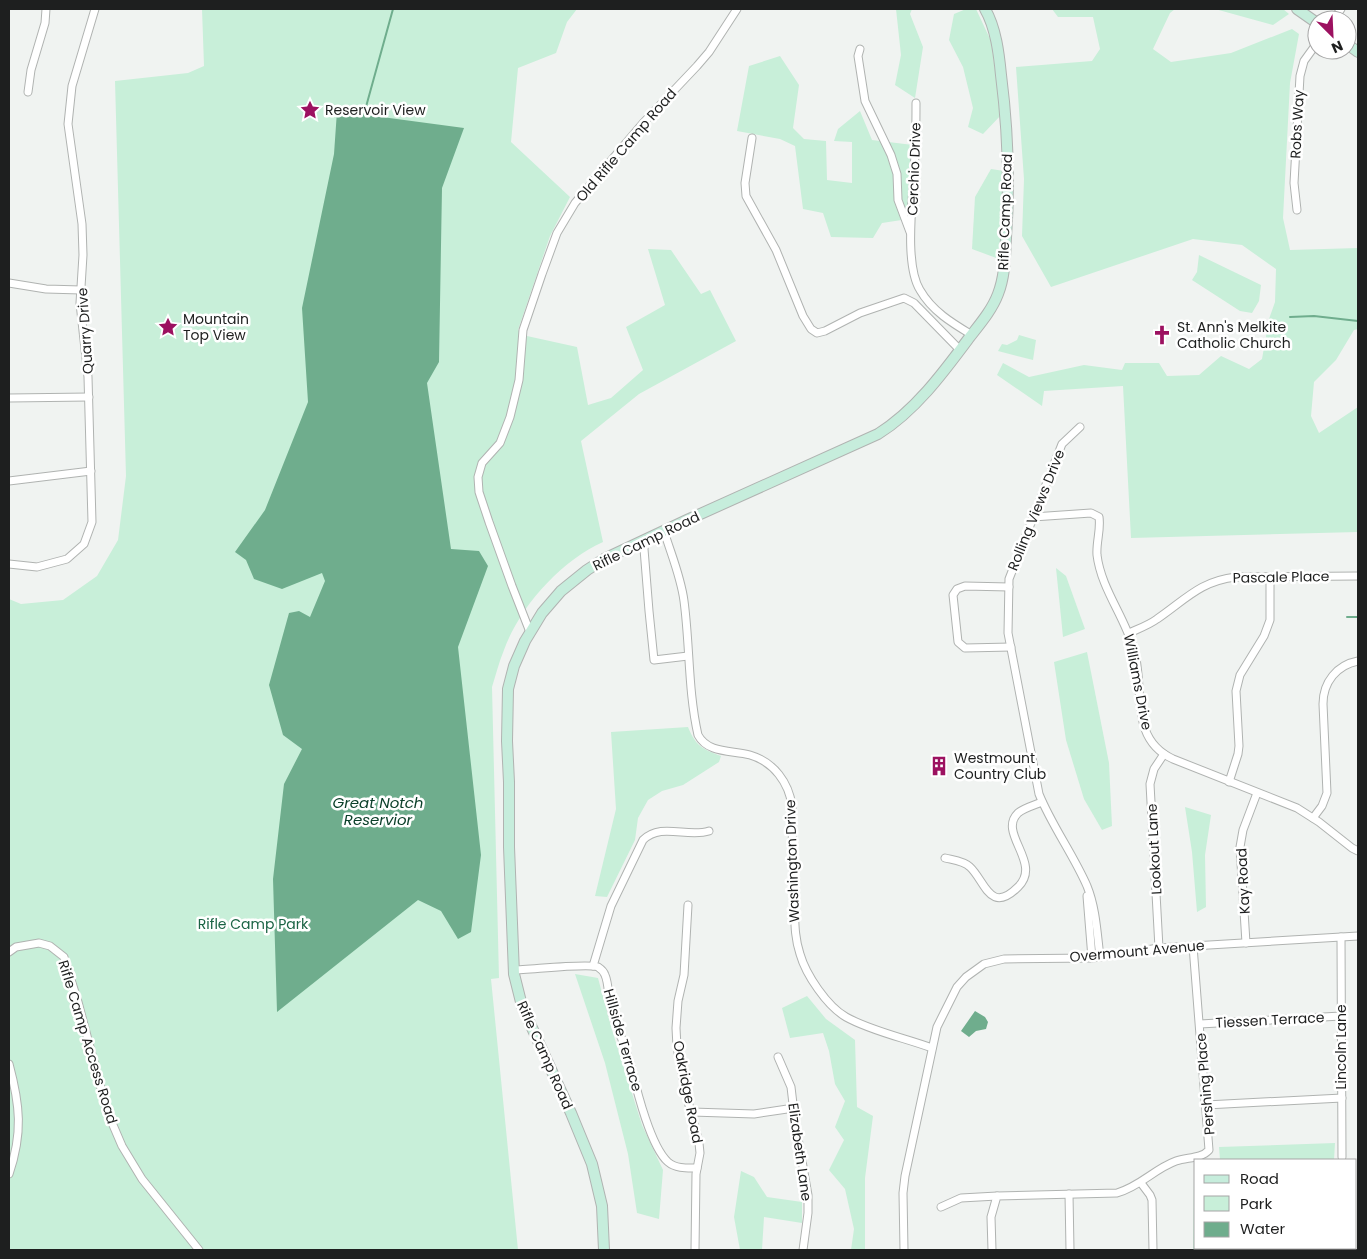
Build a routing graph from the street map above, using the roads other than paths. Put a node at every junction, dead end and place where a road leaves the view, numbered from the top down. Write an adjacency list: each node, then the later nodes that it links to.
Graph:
1 (46, 9): 7 (street)
2 (95, 9): 13 (street, Quarry Drive)
3 (737, 9): 30 (street, Old Rifle Camp Road)
4 (985, 9): 16 (street, Rifle Camp Road)
5 (860, 49): 11 (street, Cerchio Drive)
6 (1307, 57): 10 (street, Robs Way)
7 (28, 92)
8 (916, 104): 11 (street, Cerchio Drive)
9 (752, 138): 15 (street)
10 (1296, 210)
11 (911, 235): 14 (street, Cerchio Drive)
12 (9, 283): 13 (street)
13 (81, 290): 18 (street, Quarry Drive)
14 (936, 310): 15 (street); 16 (street, Cerchio Drive)
15 (930, 318): 17 (street)
16 (972, 334): 17 (street, Rifle Camp Road)
17 (960, 350): 24 (street, Rifle Camp Road)
18 (89, 397): 19 (street); 21 (street, Quarry Drive)
19 (9, 398)
20 (1080, 427): 23 (street, Rolling Views Drive)
21 (91, 471): 22 (street); 26 (street, Quarry Drive)
22 (9, 480)
23 (1033, 517): 29 (street, Rolling Views Drive); 31 (street, Williams Drive)
24 (664, 531): 25 (street, Rifle Camp Road); 33 (street, Washington Drive)
25 (645, 540): 30 (street, Rifle Camp Road); 33 (street)
26 (9, 564)
27 (1270, 576): 28 (street, Pascale Place); 31 (street, Pascale Place); 36 (street)
28 (1358, 576)
29 (1009, 588): 32 (street, Rolling Views Drive); 32 (street)
30 (530, 632): 54 (street, Rifle Camp Road)
31 (1129, 633): 35 (street, Williams Drive)
32 (1011, 647): 38 (street, Rolling Views Drive)
33 (688, 656): 57 (street, Washington Drive)
34 (1358, 661): 39 (street)
35 (1164, 754): 36 (street, Williams Drive); 49 (street, Lookout Lane)
36 (1229, 782): 37 (street, Williams Drive)
37 (1257, 792): 39 (street, Williams Drive); 47 (street, Kay Road)
38 (1042, 802): 42 (street); 43 (street, Rolling Views Drive)
39 (1313, 818): 41 (street, Williams Drive)
40 (709, 831): 53 (street)
41 (1358, 852)
42 (945, 858)
43 (1087, 886): 51 (street, Rolling Views Drive); 52 (street, Rolling Views Drive)
44 (688, 905): 63 (street, Oakridge Road)
45 (1358, 936): 46 (street, Overmount Avenue)
46 (1341, 937): 47 (street, Overmount Avenue); 55 (street, Lincoln Lane)
47 (1246, 943): 48 (street, Overmount Avenue)
48 (1193, 946): 49 (street, Overmount Avenue); 56 (street, Pershing Place)
49 (1159, 948): 51 (street, Overmount Avenue)
50 (9, 952): 71 (street, Rifle Camp Access Road)
51 (1100, 957): 52 (street, Overmount Avenue)
52 (1092, 958): 57 (street, Overmount Avenue)
53 (593, 966): 54 (street); 65 (street, Hillside Terrace)
54 (514, 970): 72 (street, Rifle Camp Road)
55 (1341, 1016): 56 (street, Tiessen Terrace); 60 (street, Lincoln Lane)
56 (1200, 1024): 61 (street, Pershing Place)
57 (932, 1048): 75 (street, Overmount Avenue)
58 (778, 1057): 62 (street, Elizabeth Lane)
59 (9, 1064): 66 (street)
60 (1342, 1098): 61 (street); 64 (street, Lincoln Lane)
61 (1206, 1106): 67 (street, Pershing Place)
62 (794, 1108): 63 (street); 74 (street, Elizabeth Lane)
63 (692, 1112): 65 (street, Oakridge Road)
64 (1342, 1157)
65 (697, 1168): 73 (street, Oakridge Road)
66 (9, 1174)
67 (1141, 1183): 68 (street, Pershing Place); 78 (street)
68 (1069, 1194): 69 (street, Pershing Place); 77 (street)
69 (997, 1196): 70 (street, Pershing Place); 76 (street)
70 (941, 1207)
71 (199, 1250)
72 (604, 1250)
73 (695, 1250)
74 (803, 1250)
75 (904, 1250)
76 (992, 1250)
77 (1070, 1250)
78 (1153, 1250)

